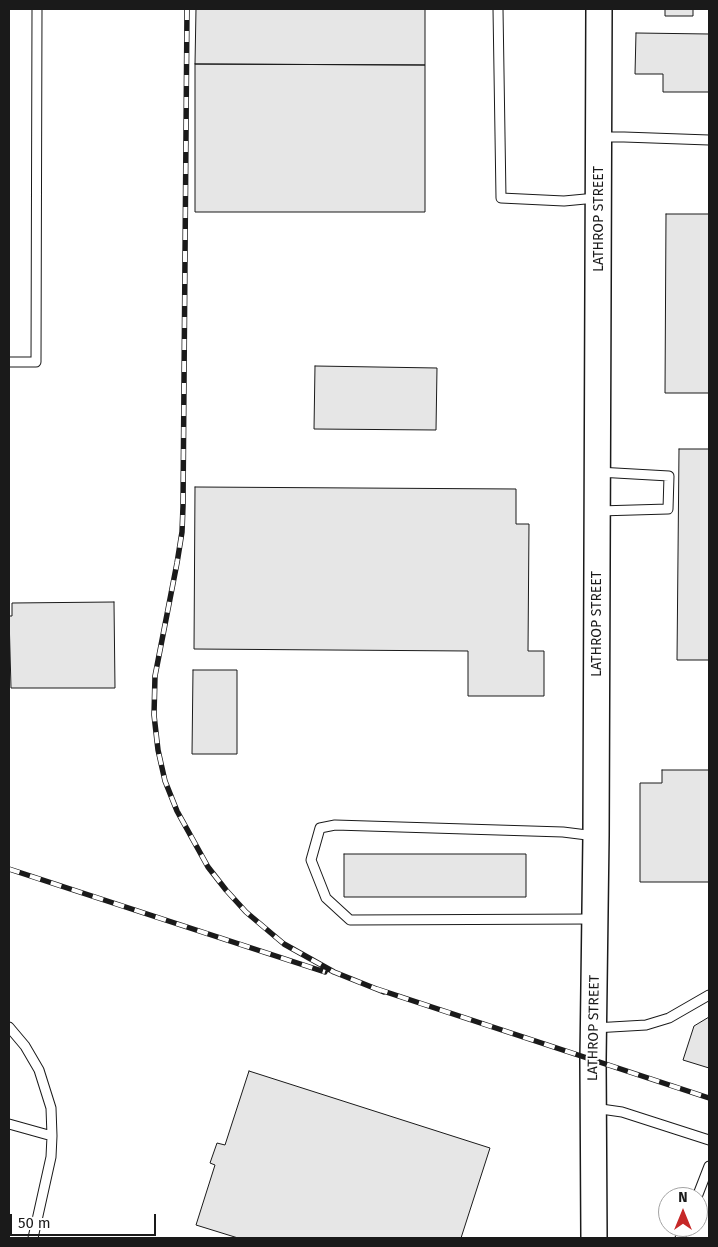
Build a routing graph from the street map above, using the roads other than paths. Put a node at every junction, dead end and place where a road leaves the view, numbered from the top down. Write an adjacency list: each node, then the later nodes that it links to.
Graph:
1 (37, 9): 7 (lane)
2 (498, 9): 6 (lane)
3 (600, 9): 4 (street, LATHROP STREET)
4 (599, 138): 5 (lane); 6 (street, LATHROP STREET)
5 (709, 140)
6 (599, 197): 8 (street, LATHROP STREET)
7 (9, 362)
8 (598, 472): 9 (street, LATHROP STREET); 9 (lane)
9 (597, 511): 10 (street, LATHROP STREET)
10 (596, 836): 11 (street, LATHROP STREET); 11 (lane)
11 (595, 919): 14 (street, LATHROP STREET)
12 (709, 994): 14 (lane)
13 (9, 1027): 17 (lane)
14 (594, 1028): 15 (street, LATHROP STREET)
15 (593, 1108): 18 (lane); 22 (street, LATHROP STREET)
16 (9, 1124): 17 (lane)
17 (52, 1136): 21 (lane)
18 (709, 1140)
19 (709, 1166): 20 (lane)
20 (701, 1187)
21 (33, 1238)
22 (594, 1238)

